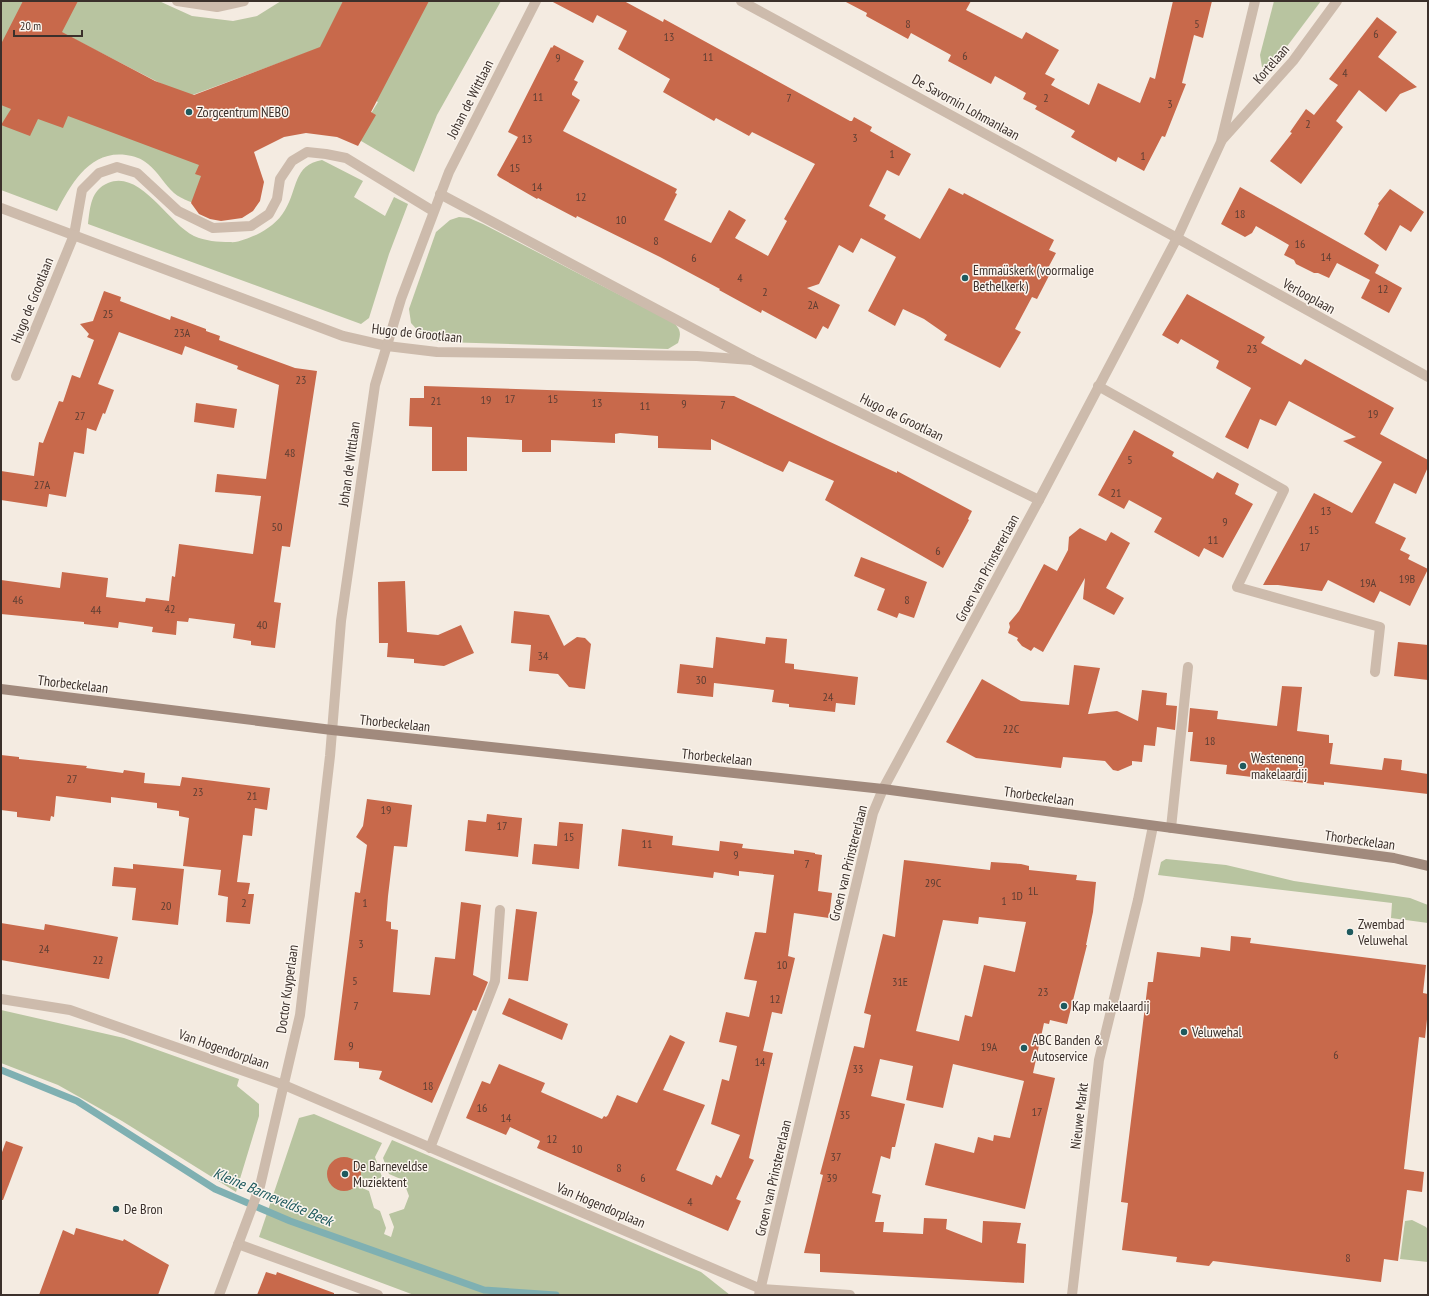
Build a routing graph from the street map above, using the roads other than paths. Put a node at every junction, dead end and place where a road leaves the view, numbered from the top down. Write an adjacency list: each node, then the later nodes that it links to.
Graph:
1 (177, 1): 2 (street)
2 (244, 1)
3 (536, 1): 8 (street, Johan de Wittlaan)
4 (741, 1): 12 (street, De Savornin Lohmanlaan)
5 (1255, 1): 7 (street, Kortelaan)
6 (1337, 1): 7 (street, Kortelaan)
7 (1221, 142): 12 (street, Kortelaan)
8 (440, 194): 10 (street, Johan de Wittlaan); 14 (street, Hugo de Grootlaan)
9 (1, 208): 11 (street, Hugo de Grootlaan)
10 (433, 211): 11 (street); 13 (street, Johan de Wittlaan)
11 (74, 235): 13 (street, Hugo de Grootlaan); 15 (street, Hugo de Grootlaan)
12 (1177, 238): 16 (street, Verlooplaan); 17 (street, Groen van Prinstererlaan)
13 (387, 346): 14 (street, Hugo de Grootlaan); 22 (street, Johan de Wittlaan)
14 (752, 360): 18 (street, Hugo de Grootlaan)
15 (16, 376)
16 (1428, 377)
17 (1098, 386): 18 (street, Groen van Prinstererlaan); 20 (street)
18 (1039, 500): 23 (street, Groen van Prinstererlaan)
19 (1188, 667): 25 (street)
20 (1375, 672)
21 (1, 689): 22 (main road, Thorbeckelaan)
22 (332, 730): 23 (main road, Thorbeckelaan); 29 (street, Doctor Kuyperlaan)
23 (883, 789): 24 (main road, Thorbeckelaan); 32 (street, Groen van Prinstererlaan)
24 (1153, 826): 25 (main road, Thorbeckelaan); 36 (street, Nieuwe Markt)
25 (1172, 828): 26 (main road, Thorbeckelaan)
26 (1428, 866)
27 (500, 910): 30 (street)
28 (1, 999): 29 (street, Van Hogendorplaan)
29 (284, 1085): 30 (street, Van Hogendorplaan); 31 (street, Doctor Kuyperlaan)
30 (430, 1148): 32 (street, Van Hogendorplaan)
31 (240, 1240): 33 (street, Doctor Kuyperlaan); 34 (street)
32 (760, 1292): 35 (street, Van Hogendorplaan)
33 (219, 1295)
34 (378, 1295)
35 (850, 1295)
36 (1072, 1295)

